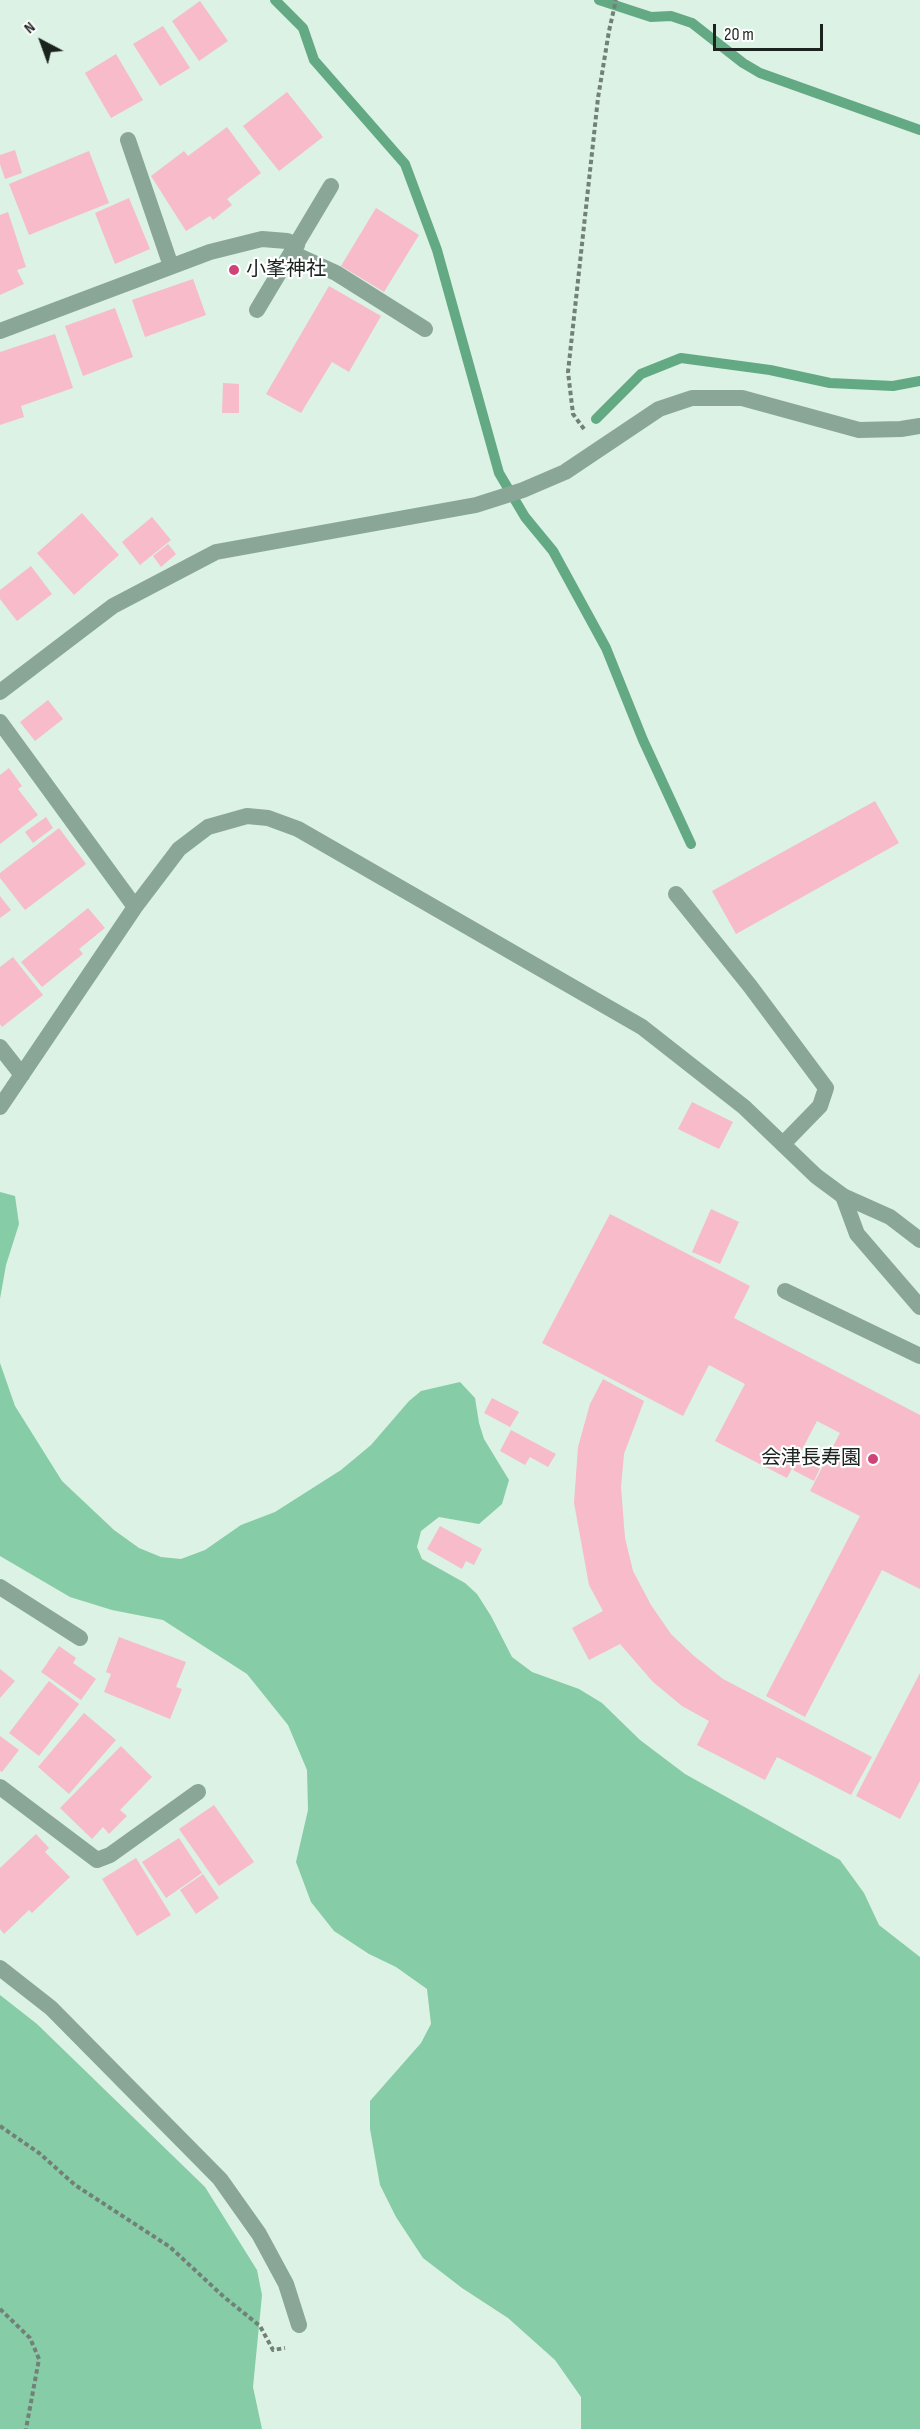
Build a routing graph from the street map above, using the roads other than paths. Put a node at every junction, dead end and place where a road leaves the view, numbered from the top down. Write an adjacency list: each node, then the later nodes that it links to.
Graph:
1 (128, 140): 4 (street)
2 (331, 186): 3 (street)
3 (294, 249): 4 (street); 5 (street); 6 (street)
4 (171, 266): 7 (street)
5 (257, 310)
6 (425, 329)
7 (0, 331)
8 (920, 426): 9 (street)
9 (0, 692)
10 (0, 722): 12 (street)
11 (676, 894): 16 (street)
12 (135, 907): 14 (street); 16 (street)
13 (0, 1047): 14 (street)
14 (22, 1075): 15 (street)
15 (0, 1107)
16 (783, 1144): 17 (street)
17 (843, 1196): 18 (street); 20 (street)
18 (920, 1240)
19 (785, 1291): 21 (street)
20 (920, 1307)
21 (920, 1356)
22 (0, 1587): 23 (street)
23 (80, 1638)
24 (0, 1787): 25 (street)
25 (198, 1792)
26 (0, 1968): 27 (street)
27 (299, 2325)

